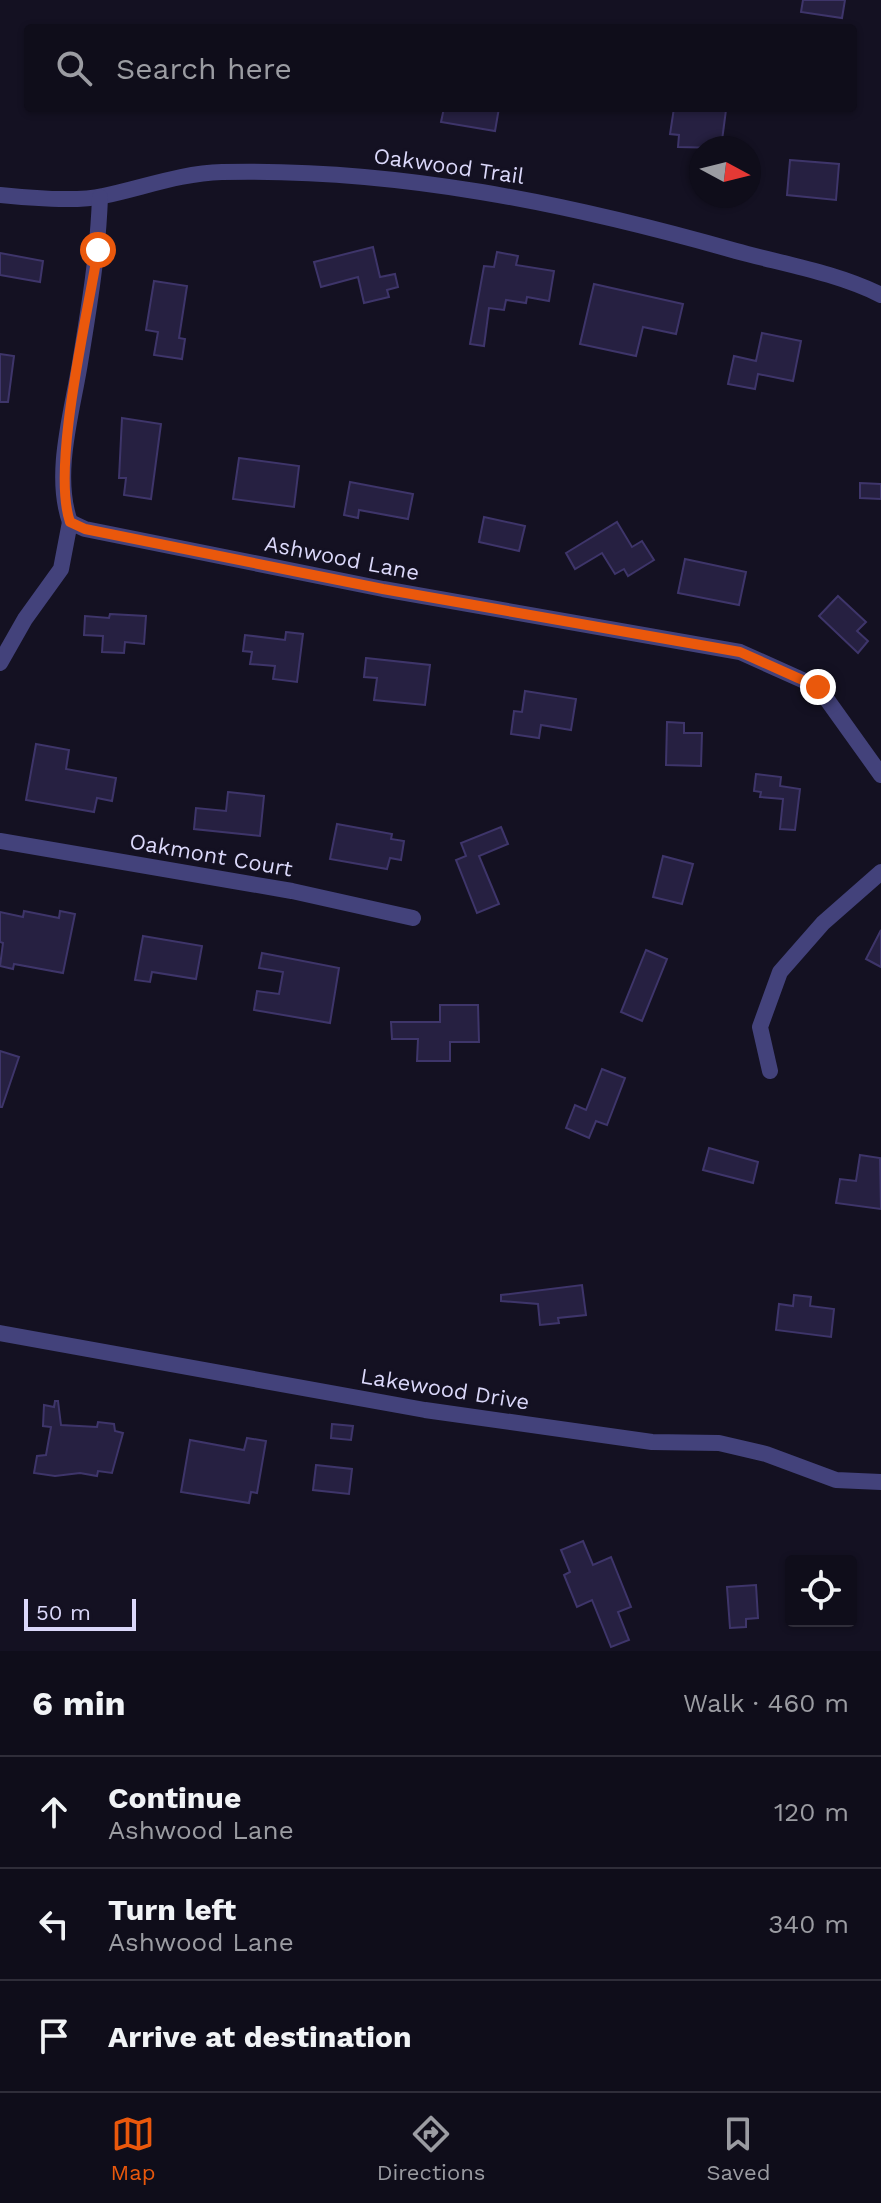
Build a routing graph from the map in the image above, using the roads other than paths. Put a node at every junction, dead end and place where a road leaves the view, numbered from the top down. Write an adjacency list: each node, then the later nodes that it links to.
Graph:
1 (0, 195): 2 (street, Oakwood Trail)
2 (100, 197): 3 (street, Oakwood Trail); 4 (street)
3 (881, 295)
4 (70, 522): 5 (street); 6 (street, Ashwood Lane)
5 (0, 663)
6 (881, 775)
7 (0, 841): 9 (street, Oakmont Court)
8 (881, 872): 10 (street)
9 (413, 918)
10 (770, 1071)
11 (0, 1333): 12 (street, Lakewood Drive)
12 (881, 1482)

